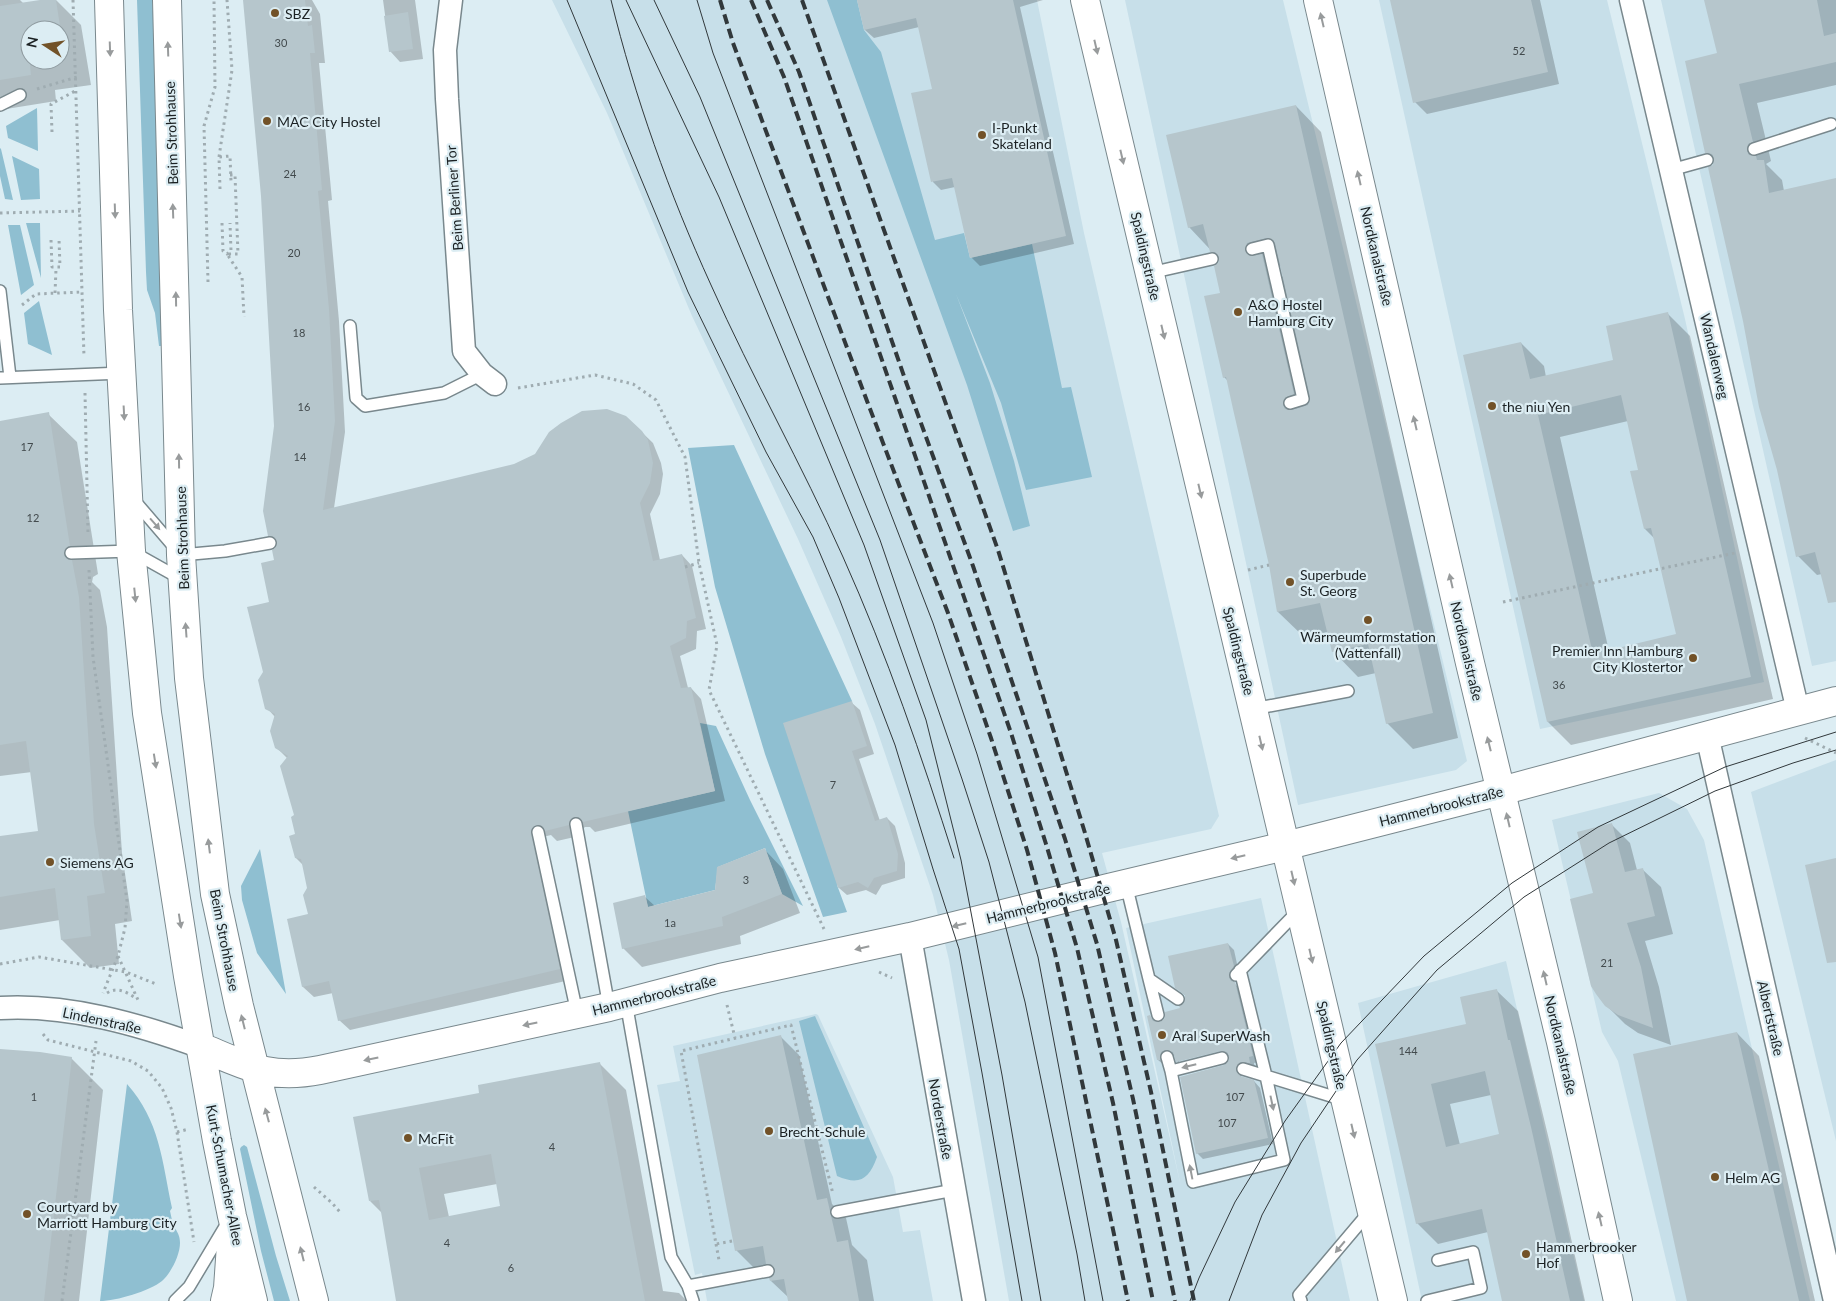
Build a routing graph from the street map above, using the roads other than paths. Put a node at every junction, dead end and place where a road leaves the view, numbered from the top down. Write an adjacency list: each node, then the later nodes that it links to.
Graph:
1 (109, 0): 18 (main road, one-way to 18)
2 (167, 0): 26 (main road, Beim Strohhause, one-way to 2)
3 (451, 0): 20 (street, Beim Berliner Tor)
4 (1085, 0): 15 (main road, Spaldingstraße, one-way to 15)
5 (1318, 0): 32 (main road, Nordkanalstraße, one-way to 5)
6 (1631, 0): 12 (street, Wandalenweg)
7 (20, 95): 8 (lane)
8 (0, 105)
9 (1831, 124): 10 (lane)
10 (1754, 149)
11 (1707, 160): 12 (lane)
12 (1671, 170): 30 (street, Wandalenweg)
13 (1252, 249): 21 (lane)
14 (1212, 259): 15 (lane)
15 (1150, 274): 29 (main road, Spaldingstraße, one-way to 29)
16 (0, 291): 19 (lane)
17 (350, 326): 20 (lane)
18 (122, 373): 19 (lane); 22 (main road, one-way to 22)
19 (5, 378)
20 (489, 379)
21 (1290, 402)
22 (129, 494): 24 (main road); 26 (lane, one-way to 26)
23 (270, 543): 26 (lane)
24 (131, 551): 25 (lane); 26 (lane); 45 (main road, one-way to 45)
25 (71, 553)
26 (182, 567): 49 (main road, Beim Strohhause, one-way to 26)
27 (1348, 691): 29 (lane)
28 (1836, 702): 30 (main road, Hammerbrookstraße)
29 (1253, 709): 35 (main road, Spaldingstraße, one-way to 35)
30 (1798, 711): 31 (main road, Hammerbrookstraße)
31 (1707, 735): 32 (main road, Hammerbrookstraße); 70 (street, Albertstraße)
32 (1501, 791): 35 (main road, Hammerbrookstraße); 69 (main road, Nordkanalstraße, one-way to 32)
33 (576, 824): 41 (lane)
34 (538, 832): 43 (lane)
35 (1285, 846): 36 (main road, Hammerbrookstraße, one-way to 36); 37 (main road, Spaldingstraße, one-way to 37)
36 (1126, 884): 38 (main road, Hammerbrookstraße, one-way to 38); 39 (lane)
37 (1300, 909): 51 (lane); 52 (main road, Spaldingstraße, one-way to 52)
38 (910, 937): 41 (main road, Hammerbrookstraße, one-way to 41); 53 (street, Norderstraße)
39 (1149, 979): 40 (lane); 44 (lane)
40 (1178, 999)
41 (618, 1004): 43 (main road, Hammerbrookstraße); 59 (lane)
42 (0, 1008): 45 (street, Lindenstraße)
43 (577, 1014): 49 (main road, Hammerbrookstraße, one-way to 49)
44 (1158, 1015)
45 (201, 1047): 49 (main road, Hammerbrookstraße); 56 (main road, Kurt-Schumacher-Allee)
46 (1168, 1057): 50 (lane)
47 (1222, 1058): 50 (lane, one-way to 50)
48 (1242, 1069): 51 (lane)
49 (255, 1070): 64 (main road, one-way to 49)
50 (1171, 1071): 51 (lane, one-way to 50)
51 (1266, 1076): 52 (lane)
52 (1345, 1100): 54 (main road, Spaldingstraße, one-way to 54)
53 (954, 1190): 55 (lane); 66 (street, Norderstraße)
54 (1371, 1210): 60 (lane, one-way to 60); 67 (main road, Spaldingstraße)
55 (837, 1212)
56 (232, 1216): 61 (lane); 62 (main road); 63 (main road, Kurt-Schumacher-Allee)
57 (1438, 1260): 68 (lane)
58 (768, 1271): 59 (lane)
59 (688, 1286): 65 (lane)
60 (1300, 1298)
61 (176, 1301)
62 (225, 1301)
63 (253, 1301)
64 (314, 1301)
65 (693, 1301)
66 (974, 1301)
67 (1393, 1301)
68 (1426, 1301)
69 (1618, 1301)
70 (1835, 1301)

